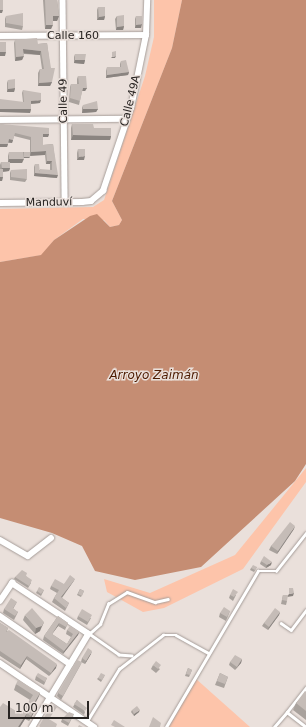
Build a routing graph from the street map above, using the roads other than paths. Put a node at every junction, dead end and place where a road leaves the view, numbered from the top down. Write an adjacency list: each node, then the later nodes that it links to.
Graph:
1 (63, 0): 4 (street, Calle 49)
2 (147, 0): 5 (street, Calle 49A)
3 (0, 36): 4 (street, Calle 160)
4 (63, 36): 5 (street, Calle 160); 6 (street, Calle 49)
5 (146, 36): 7 (street, Calle 49A)
6 (64, 119): 7 (street); 8 (street); 10 (street, Calle 49)
7 (127, 119): 9 (street, Calle 49A)
8 (0, 120)
9 (97, 198): 10 (street, Manduví)
10 (65, 202): 11 (street, Manduví)
11 (0, 204)
12 (306, 533): 21 (lane)
13 (51, 538): 14 (street)
14 (0, 540)
15 (168, 599): 20 (lane)
16 (0, 601): 20 (street)
17 (306, 610): 19 (lane)
18 (0, 616): 24 (street)
19 (281, 623)
20 (89, 634): 22 (lane); 24 (street)
21 (208, 653): 22 (lane); 31 (lane)
22 (132, 656): 28 (lane)
23 (0, 663): 26 (street)
24 (70, 664): 26 (street)
25 (306, 688): 27 (lane)
26 (51, 698): 28 (street); 29 (street)
27 (287, 712): 32 (lane); 33 (lane)
28 (87, 722): 30 (street)
29 (33, 727)
30 (94, 727)
31 (166, 727)
32 (274, 727)
33 (306, 727)

